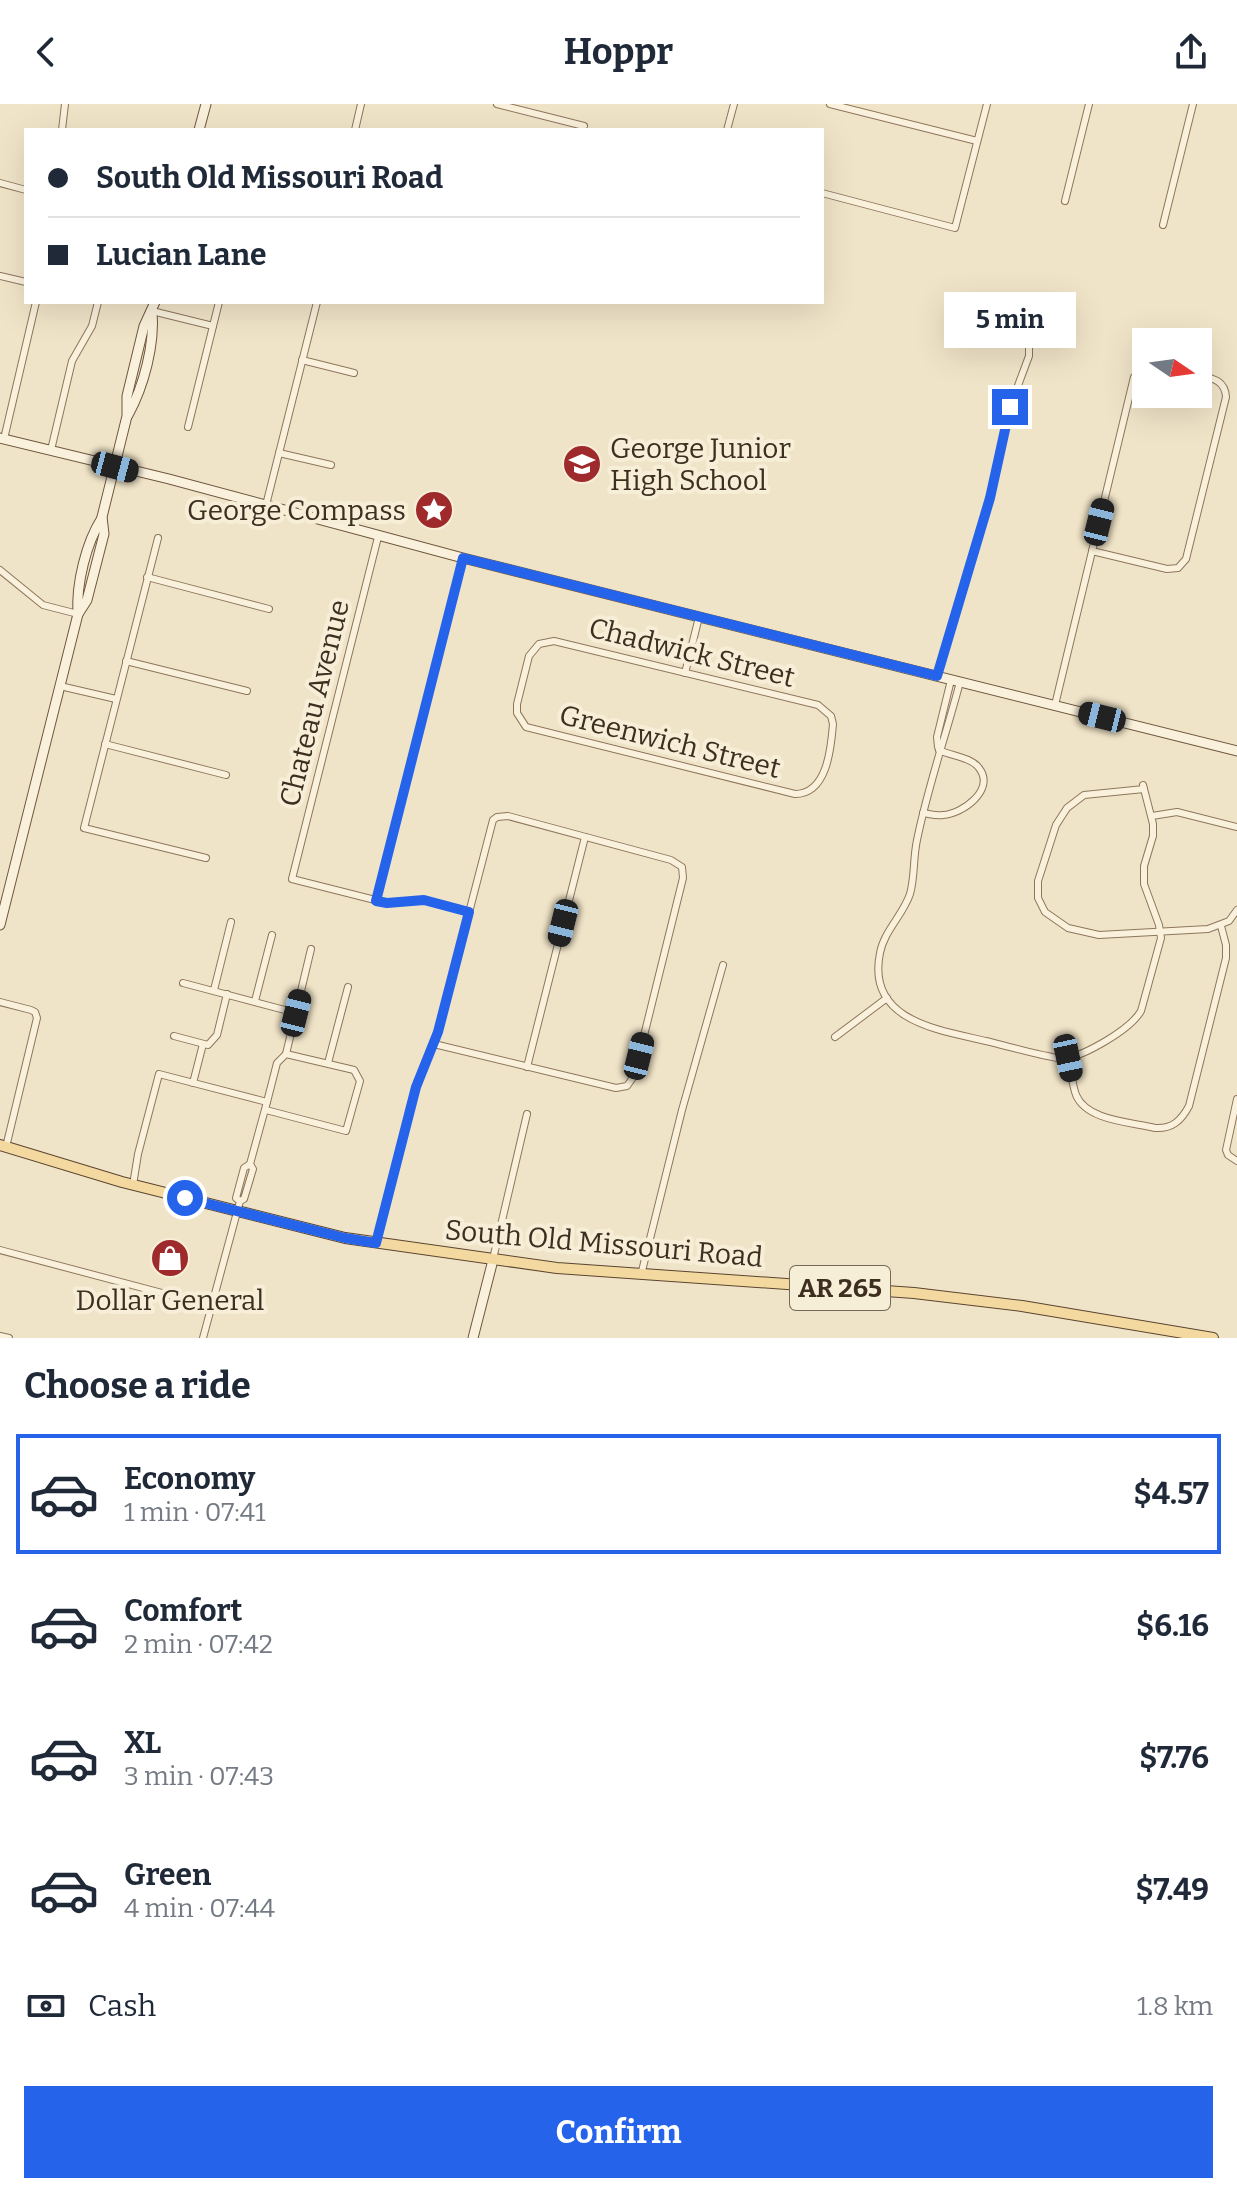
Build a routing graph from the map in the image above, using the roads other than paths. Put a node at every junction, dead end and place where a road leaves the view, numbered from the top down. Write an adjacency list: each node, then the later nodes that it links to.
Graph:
1 (65, 104): 11 (street)
2 (206, 104): 12 (street)
3 (361, 104): 13 (street)
4 (497, 104): 10 (street)
5 (734, 104): 14 (street)
6 (830, 104): 15 (street)
7 (987, 104): 15 (street)
8 (1089, 104): 19 (street)
9 (1193, 104): 20 (street)
10 (584, 126)
11 (62, 128)
12 (200, 128)
13 (355, 128)
14 (728, 128)
15 (977, 141): 18 (street)
16 (0, 183): 17 (street)
17 (24, 189)
18 (824, 194)
19 (1065, 201)
20 (1163, 225)
21 (0, 276): 22 (street)
22 (24, 282)
23 (36, 304): 35 (street)
24 (98, 304): 36 (street)
25 (218, 304): 28 (street)
26 (316, 304): 30 (street)
27 (154, 306): 28 (street); 39 (street)
28 (213, 326): 34 (street)
29 (1021, 327): 52 (street)
30 (302, 360): 31 (street); 37 (street)
31 (354, 373)
32 (1212, 378): 43 (street)
33 (1132, 385): 43 (street)
34 (188, 427)
35 (2, 438): 36 (street)
36 (51, 450): 39 (street)
37 (279, 453): 38 (street); 40 (street)
38 (331, 465)
39 (115, 467): 40 (street); 48 (street)
40 (266, 505): 41 (street)
41 (378, 537): 44 (street); 69 (street, Chateau Avenue)
42 (158, 538): 46 (street)
43 (1092, 551): 57 (street)
44 (463, 558): 49 (street); 69 (street)
45 (0, 570): 48 (street)
46 (147, 577): 47 (street); 50 (street)
47 (269, 609)
48 (78, 614): 54 (street)
49 (699, 617): 51 (street); 52 (street)
50 (126, 661): 55 (street); 56 (street)
51 (685, 673): 58 (street, Chadwick Street); 63 (street, Chadwick Street)
52 (937, 676): 53 (street)
53 (956, 681): 57 (street); 60 (street)
54 (60, 686): 56 (street); 73 (street)
55 (247, 691)
56 (116, 699): 59 (street)
57 (1055, 705): 61 (street)
58 (521, 722): 63 (street, Greenwich Street)
59 (105, 744): 62 (street); 68 (street)
60 (939, 750): 64 (street); 64 (street)
61 (1237, 751)
62 (226, 775)
63 (811, 792)
64 (923, 813): 83 (street)
65 (1152, 816): 66 (street); 75 (street); 75 (street)
66 (1237, 827)
67 (585, 837): 71 (street); 94 (street); 94 (street)
68 (206, 858)
69 (376, 901): 71 (street)
70 (1237, 910): 74 (street)
71 (469, 912): 90 (street)
72 (231, 922): 81 (street)
73 (0, 925)
74 (1221, 926): 75 (street); 92 (street)
75 (1160, 932): 92 (street)
76 (272, 935): 84 (street)
77 (311, 949): 86 (street)
78 (723, 965): 106 (street)
79 (183, 983): 81 (street)
80 (348, 987): 93 (street)
81 (214, 990): 82 (street)
82 (227, 994): 84 (street); 89 (street)
83 (887, 998): 88 (street); 92 (street)
84 (255, 1001): 86 (street)
85 (0, 1002): 99 (street)
86 (296, 1013): 91 (street)
87 (174, 1036): 89 (street)
88 (835, 1037)
89 (203, 1044): 95 (street)
90 (434, 1044): 94 (street); 103 (street)
91 (286, 1054): 93 (street); 97 (street)
92 (1068, 1058)
93 (328, 1063): 97 (street)
94 (527, 1067)
95 (193, 1083): 97 (street); 101 (street)
96 (1237, 1099): 100 (street)
97 (266, 1106): 102 (street)
98 (527, 1114): 105 (street)
99 (3, 1146): 101 (main road, South Old Missouri Road / AR 265)
100 (1237, 1161)
101 (133, 1185): 102 (main road, South Old Missouri Road / AR 265)
102 (239, 1207): 103 (main road, South Old Missouri Road / AR 265); 107 (street)
103 (376, 1243): 105 (main road, South Old Missouri Road / AR 265)
104 (0, 1250): 107 (street)
105 (493, 1260): 106 (main road, South Old Missouri Road / AR 265); 111 (street)
106 (641, 1275): 112 (main road, South Old Missouri Road / AR 265)
107 (211, 1306): 110 (street)
108 (0, 1336): 109 (street)
109 (9, 1338)
110 (203, 1338)
111 (473, 1338)
112 (1213, 1338)

